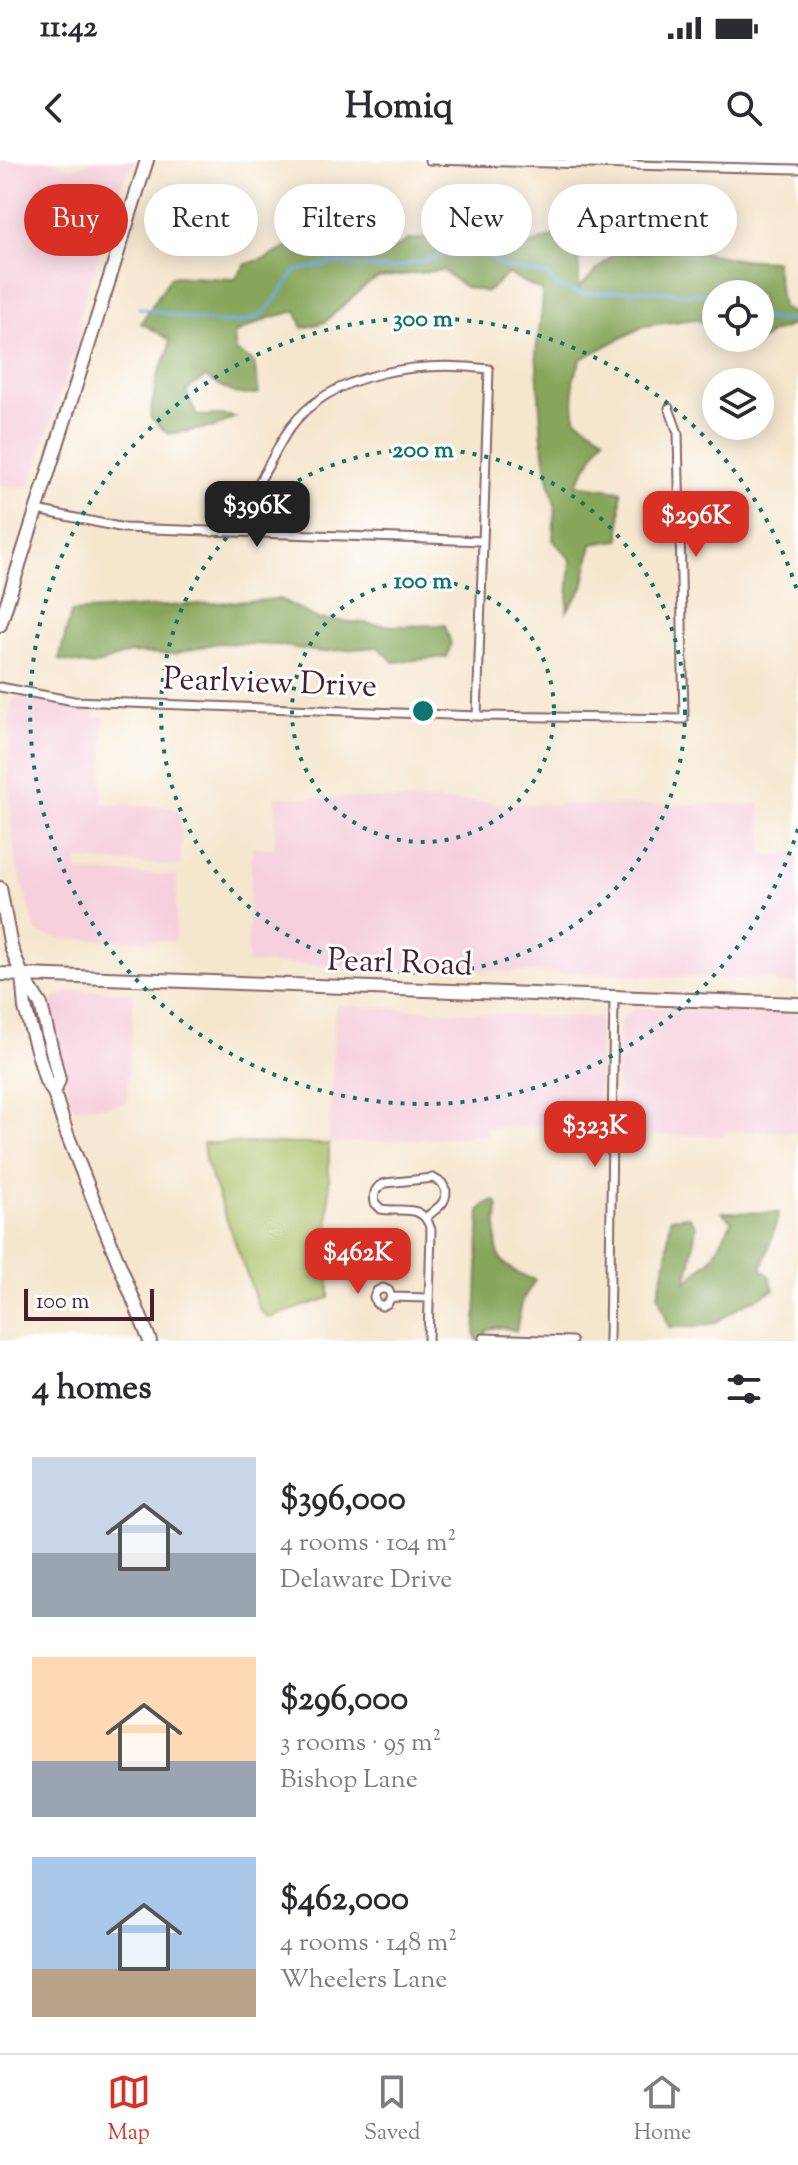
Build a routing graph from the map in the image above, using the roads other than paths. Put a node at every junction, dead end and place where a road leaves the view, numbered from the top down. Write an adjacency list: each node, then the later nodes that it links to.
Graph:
1 (147, 160): 5 (main road)
2 (429, 160): 3 (street)
3 (798, 169)
4 (669, 408): 10 (street, Pearlview Drive)
5 (37, 510): 6 (street); 8 (main road)
6 (212, 532): 7 (street); 7 (street)
7 (483, 541): 10 (street)
8 (0, 625)
9 (0, 687): 10 (street, Pearlview Drive)
10 (477, 716)
11 (0, 888): 13 (main road)
12 (0, 974): 13 (main road, Pearl Road)
13 (22, 975): 14 (main road, Pearl Road); 20 (main road)
14 (614, 998): 15 (main road, Pearl Road); 23 (street)
15 (798, 1004)
16 (426, 1218): 16 (street); 18 (street)
17 (391, 1297): 18 (street)
18 (429, 1298): 21 (street)
19 (484, 1338): 22 (street)
20 (150, 1341)
21 (428, 1341)
22 (572, 1341)
23 (609, 1341)

